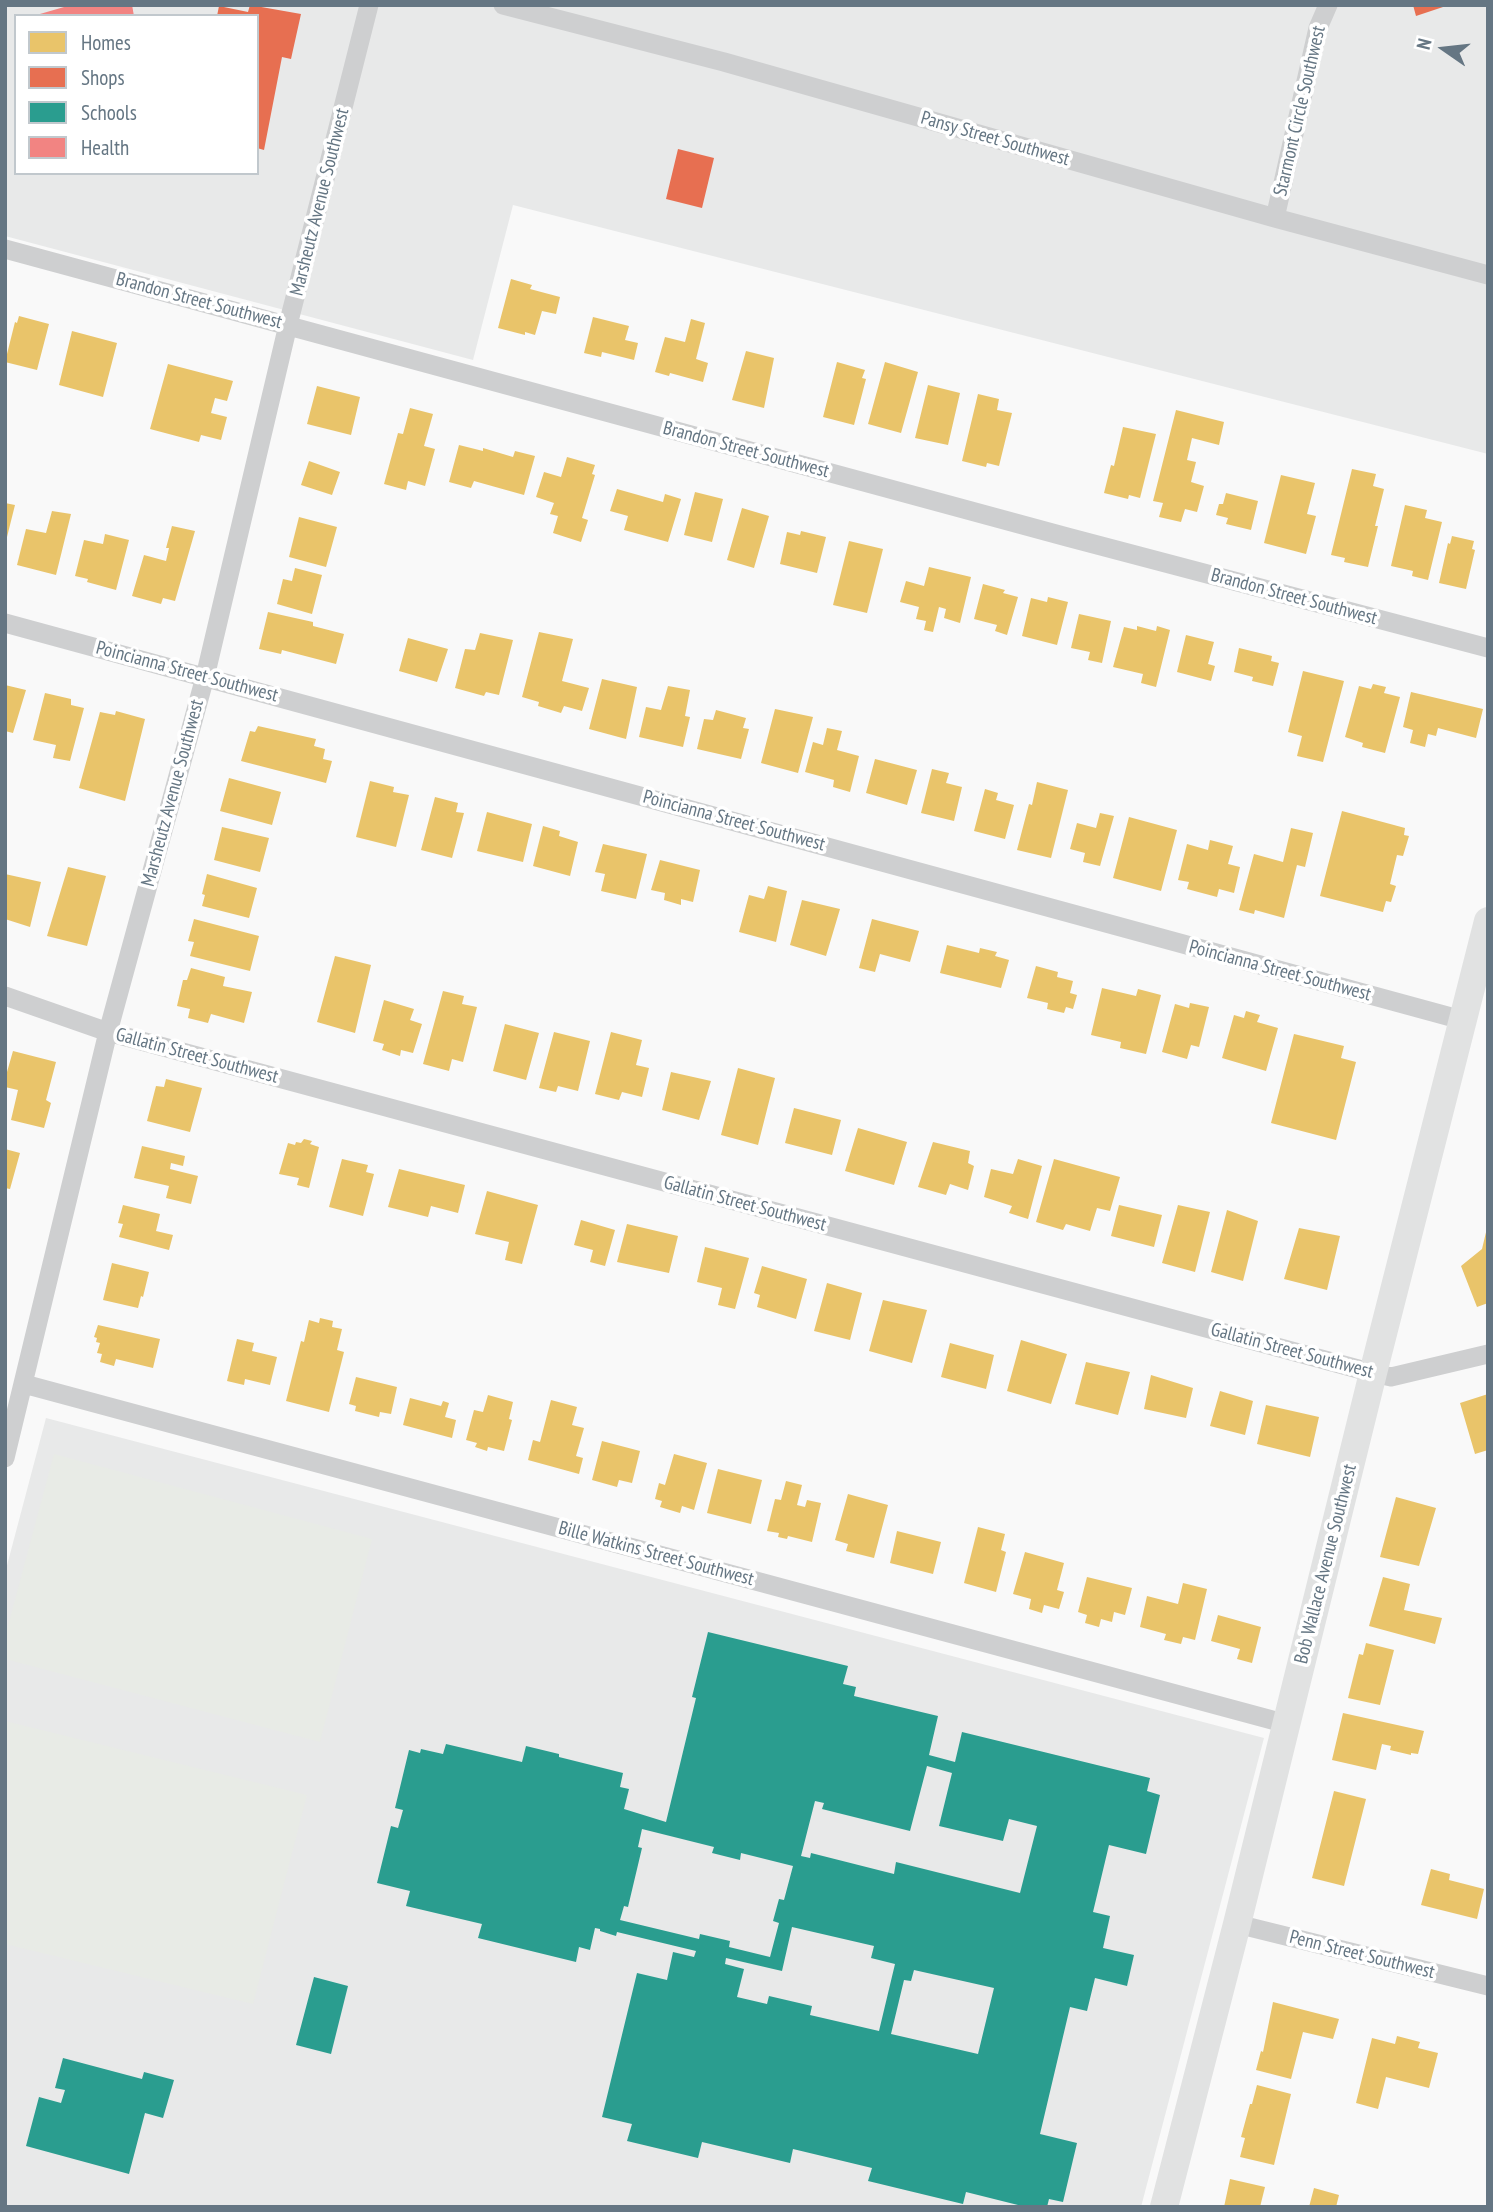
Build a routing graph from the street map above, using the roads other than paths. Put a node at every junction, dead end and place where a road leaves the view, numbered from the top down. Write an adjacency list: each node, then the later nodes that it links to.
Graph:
1 (369, 5): 7 (street, Marsheutz Avenue Southwest)
2 (503, 5): 4 (street, Pansy Street Southwest)
3 (1328, 5): 4 (street, Starmont Circle Southwest)
4 (1275, 218): 6 (street, Pansy Street Southwest)
5 (5, 249): 7 (street, Brandon Street Southwest)
6 (1488, 275)
7 (288, 325): 9 (street, Brandon Street Southwest); 10 (street, Marsheutz Avenue Southwest)
8 (5, 623): 10 (street, Poincianna Street Southwest)
9 (1488, 648)
10 (205, 677): 14 (street, Poincianna Street Southwest); 15 (street, Marsheutz Avenue Southwest)
11 (1488, 921): 12 (main road, Bob Wallace Avenue Southwest)
12 (1481, 974): 14 (main road, Bob Wallace Avenue Southwest)
13 (5, 996): 15 (street, Gallatin Street Southwest)
14 (1462, 1020): 17 (main road, Bob Wallace Avenue Southwest)
15 (108, 1032): 17 (street, Gallatin Street Southwest); 18 (street, Marsheutz Avenue Southwest)
16 (1488, 1354): 17 (street, Gallatin Street Southwest)
17 (1373, 1373): 20 (main road, Bob Wallace Avenue Southwest)
18 (24, 1384): 19 (street, Marsheutz Avenue Southwest); 20 (street, Bille Watkins Street Southwest)
19 (5, 1458)
20 (1287, 1724): 21 (main road, Bob Wallace Avenue Southwest)
21 (1237, 1924): 22 (street, Penn Street Southwest); 23 (main road, Bob Wallace Avenue Southwest)
22 (1488, 1986)
23 (1164, 2207)

